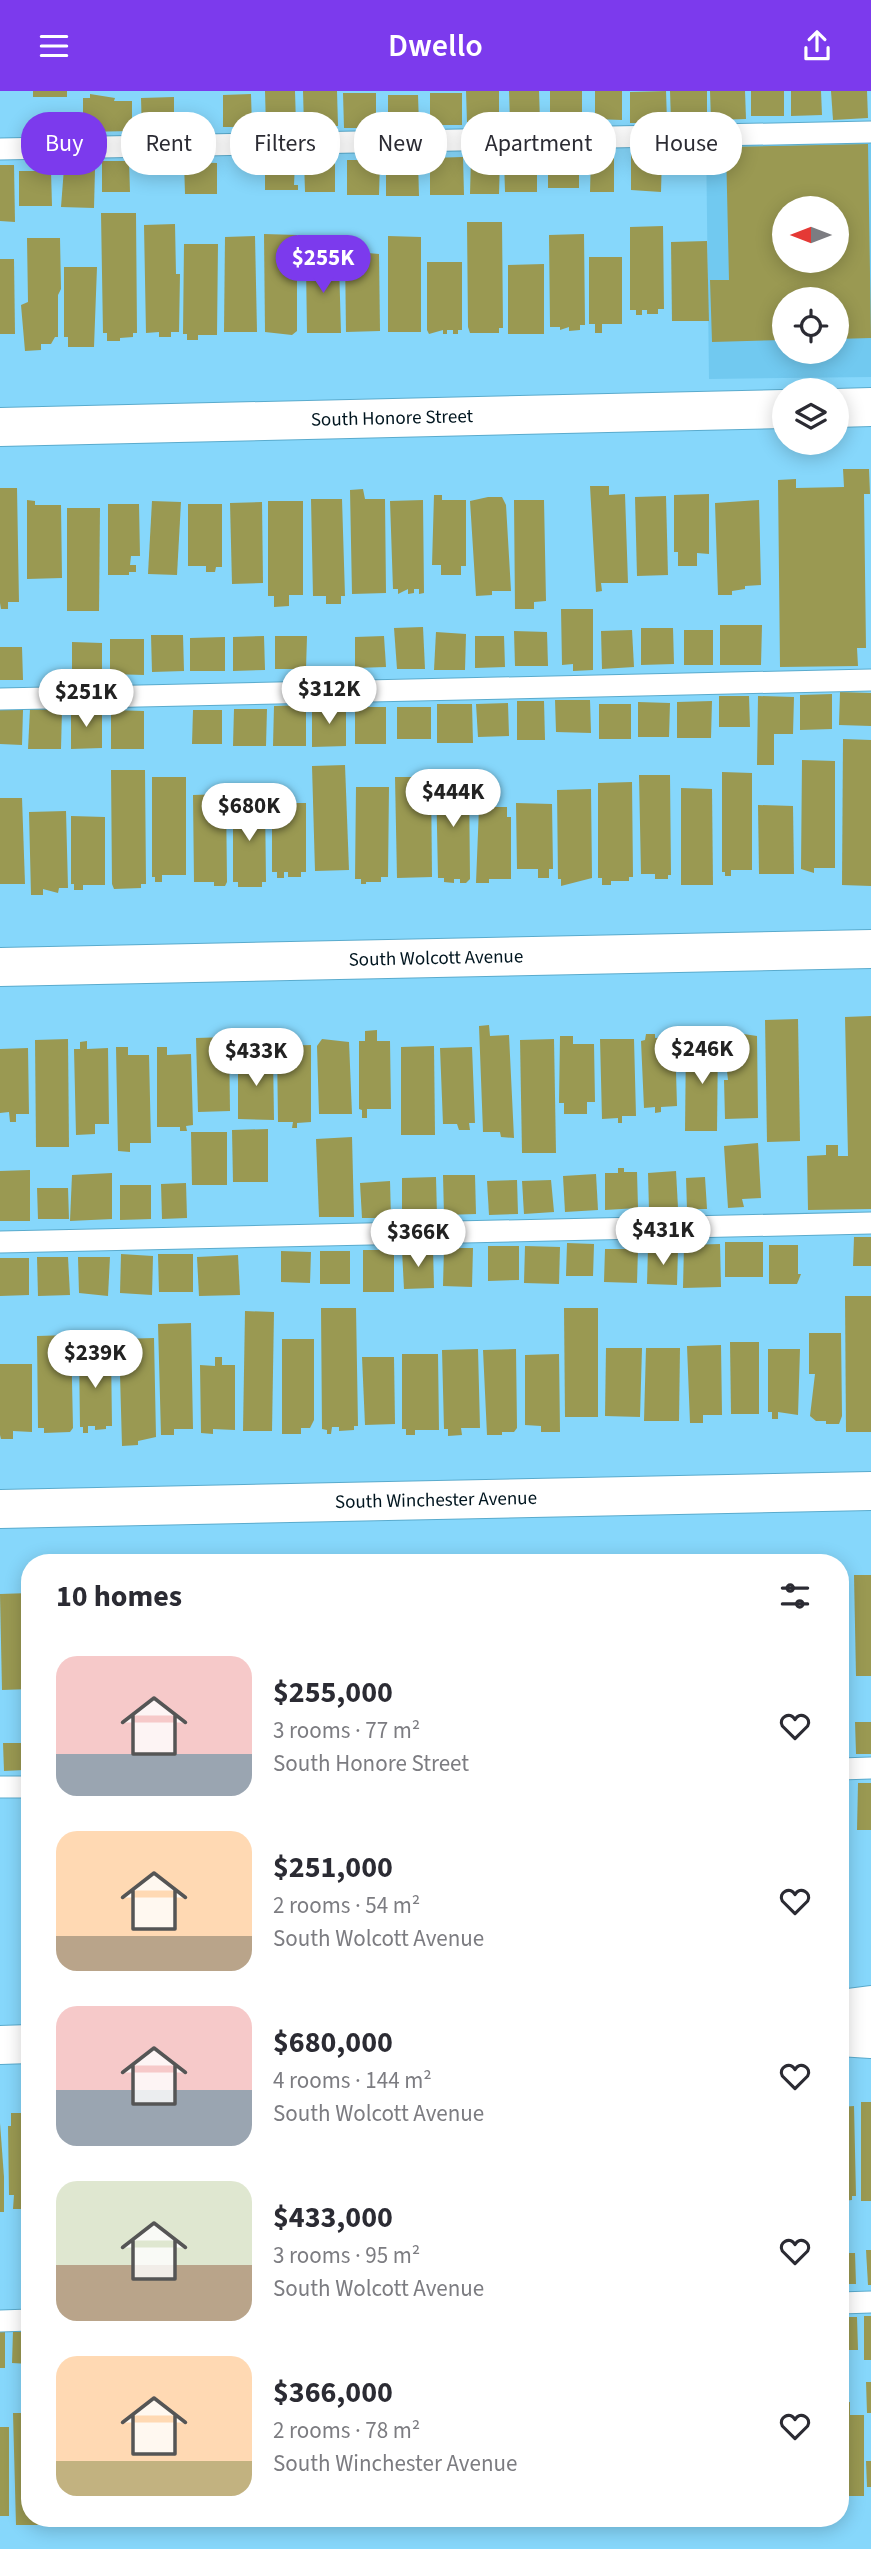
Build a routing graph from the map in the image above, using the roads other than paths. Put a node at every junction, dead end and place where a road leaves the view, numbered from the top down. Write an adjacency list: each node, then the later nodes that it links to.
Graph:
1 (871, 132): 2 (lane)
2 (0, 149)
3 (871, 407): 4 (street)
4 (849, 408)
5 (772, 409): 6 (street, South Honore Street)
6 (0, 427)
7 (871, 680): 8 (lane)
8 (0, 699)
9 (871, 949): 10 (street, South Wolcott Avenue)
10 (0, 967)
11 (871, 1223): 12 (lane)
12 (0, 1242)
13 (871, 1491): 14 (street, South Winchester Avenue)
14 (0, 1509)
15 (871, 1768): 16 (lane)
16 (849, 1769)
17 (0, 1787): 18 (lane)
18 (21, 1787)
19 (871, 2005): 20 (street)
20 (849, 2009)
21 (849, 2038): 22 (street)
22 (871, 2039)
23 (21, 2044): 24 (street)
24 (0, 2045)
25 (871, 2302): 26 (lane)
26 (849, 2303)
27 (21, 2320): 28 (lane)
28 (0, 2321)

